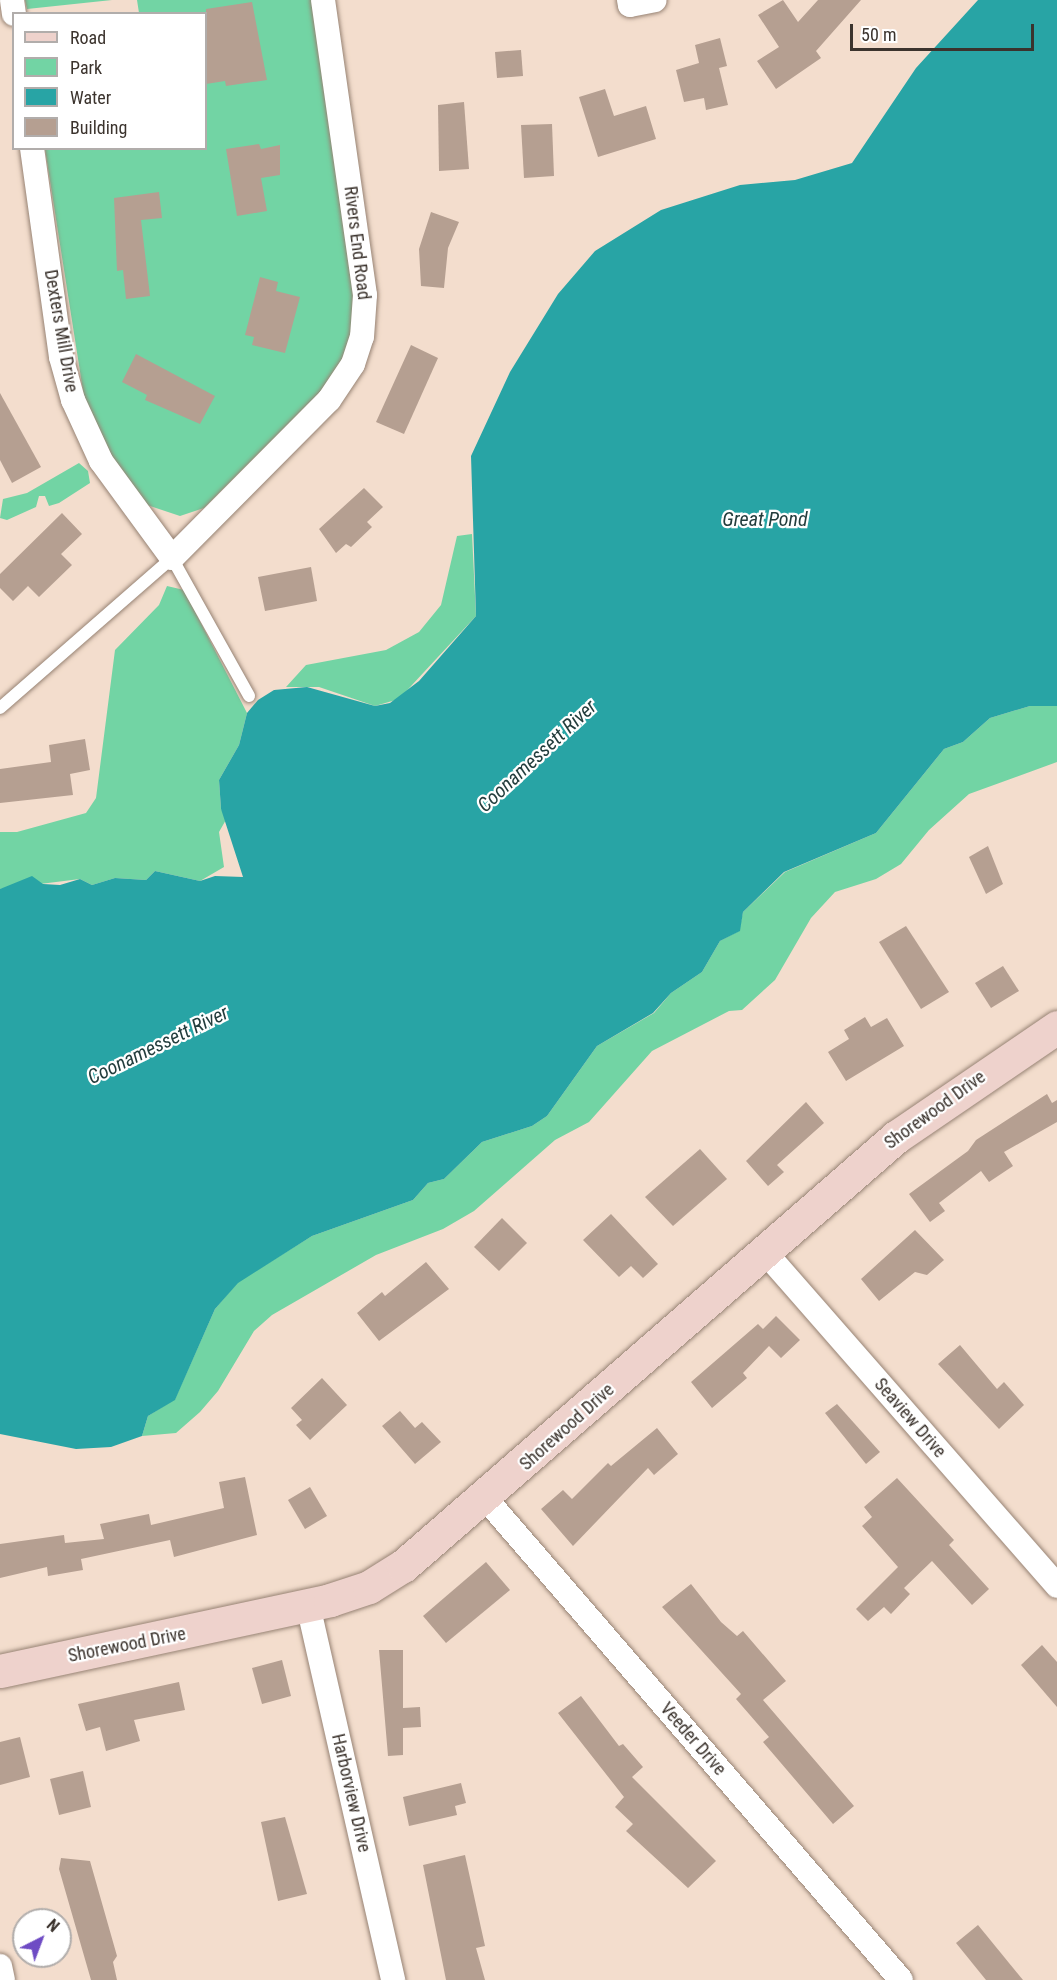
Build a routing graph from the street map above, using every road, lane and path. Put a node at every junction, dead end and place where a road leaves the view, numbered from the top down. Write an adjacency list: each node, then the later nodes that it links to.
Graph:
1 (323, 0): 5 (street, Rivers End Road)
2 (629, 0): 3 (street)
3 (655, 0)
4 (32, 150): 5 (street, Dexters Mill Drive)
5 (171, 558): 6 (lane); 7 (lane)
6 (249, 696)
7 (0, 708)
8 (1057, 1027): 9 (street, Shorewood Drive)
9 (764, 1251): 10 (street, Shorewood Drive); 11 (street, Seaview Drive)
10 (486, 1499): 12 (street, Shorewood Drive); 17 (street, Veeder Drive)
11 (1057, 1586)
12 (308, 1605): 13 (street, Shorewood Drive); 16 (street, Harborview Drive)
13 (0, 1671)
14 (0, 1966): 15 (street)
15 (3, 1980)
16 (393, 1980)
17 (901, 1980)

